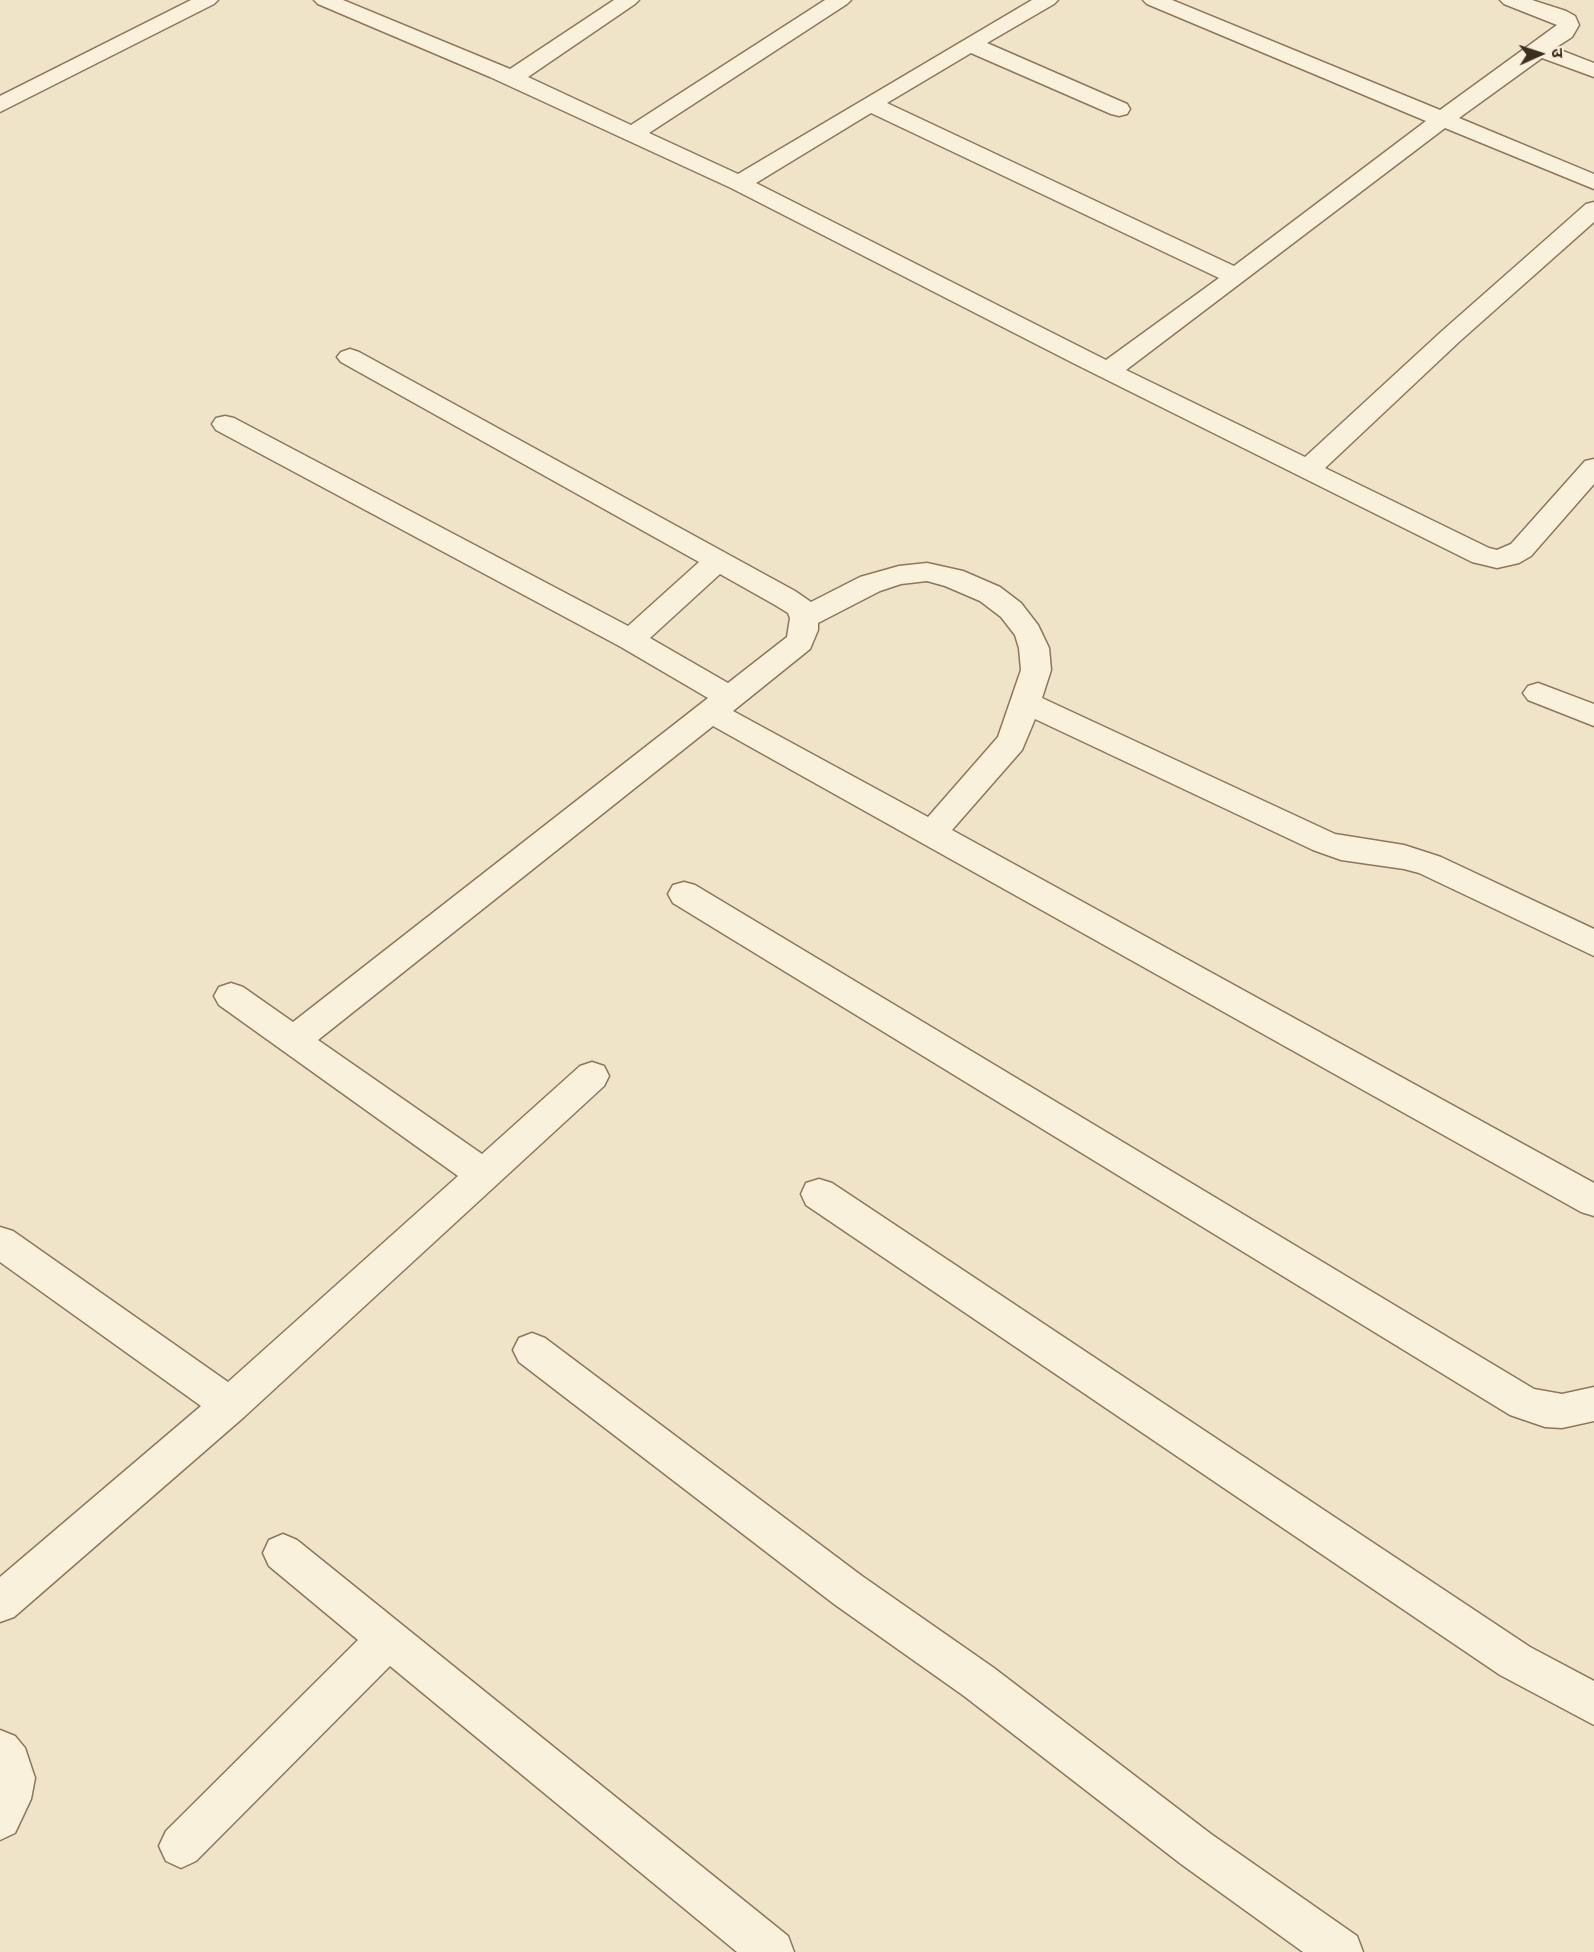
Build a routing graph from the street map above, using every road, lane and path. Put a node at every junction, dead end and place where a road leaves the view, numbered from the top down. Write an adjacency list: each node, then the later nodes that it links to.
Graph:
1 (207, 0): 13 (street)
2 (325, 0): 11 (street)
3 (628, 0): 11 (street)
4 (840, 0): 16 (street)
5 (1047, 0): 8 (street)
6 (1154, 0): 15 (street)
7 (1511, 0): 9 (street)
8 (970, 44): 12 (street); 14 (street)
9 (1539, 50): 10 (street); 15 (street)
10 (1594, 70)
11 (512, 78): 16 (street)
12 (870, 104): 18 (street); 20 (street)
13 (0, 105)
14 (1119, 109)
15 (1443, 119): 17 (street); 20 (street)
16 (633, 133): 18 (street)
17 (1594, 182)
18 (739, 183): 22 (street)
19 (1594, 208): 25 (street)
20 (1235, 276): 22 (street)
21 (350, 357): 26 (street)
22 (1108, 370): 25 (street)
23 (225, 424): 28 (street)
24 (1594, 466): 25 (street)
25 (1308, 469)
26 (717, 561): 27 (street); 28 (street)
27 (804, 618): 30 (street); 31 (street)
28 (631, 640): 31 (street)
29 (1538, 693): 32 (street)
30 (1026, 703): 33 (street); 35 (street)
31 (720, 704): 33 (street); 37 (street)
32 (1594, 716)
33 (932, 833): 41 (street)
34 (684, 894): 44 (street)
35 (1594, 943)
36 (231, 996): 37 (street)
37 (294, 1041): 39 (street)
38 (592, 1076): 39 (street)
39 (483, 1174): 45 (street)
40 (819, 1194): 49 (street)
41 (1594, 1201)
42 (0, 1242): 45 (street)
43 (532, 1350): 54 (street)
44 (1594, 1404)
45 (230, 1405): 47 (street)
46 (283, 1553): 48 (street)
47 (0, 1603)
48 (387, 1639): 52 (street); 53 (street)
49 (1594, 1704)
50 (0, 1751): 51 (street)
51 (0, 1818)
52 (181, 1846)
53 (772, 1952)
54 (1341, 1952)

